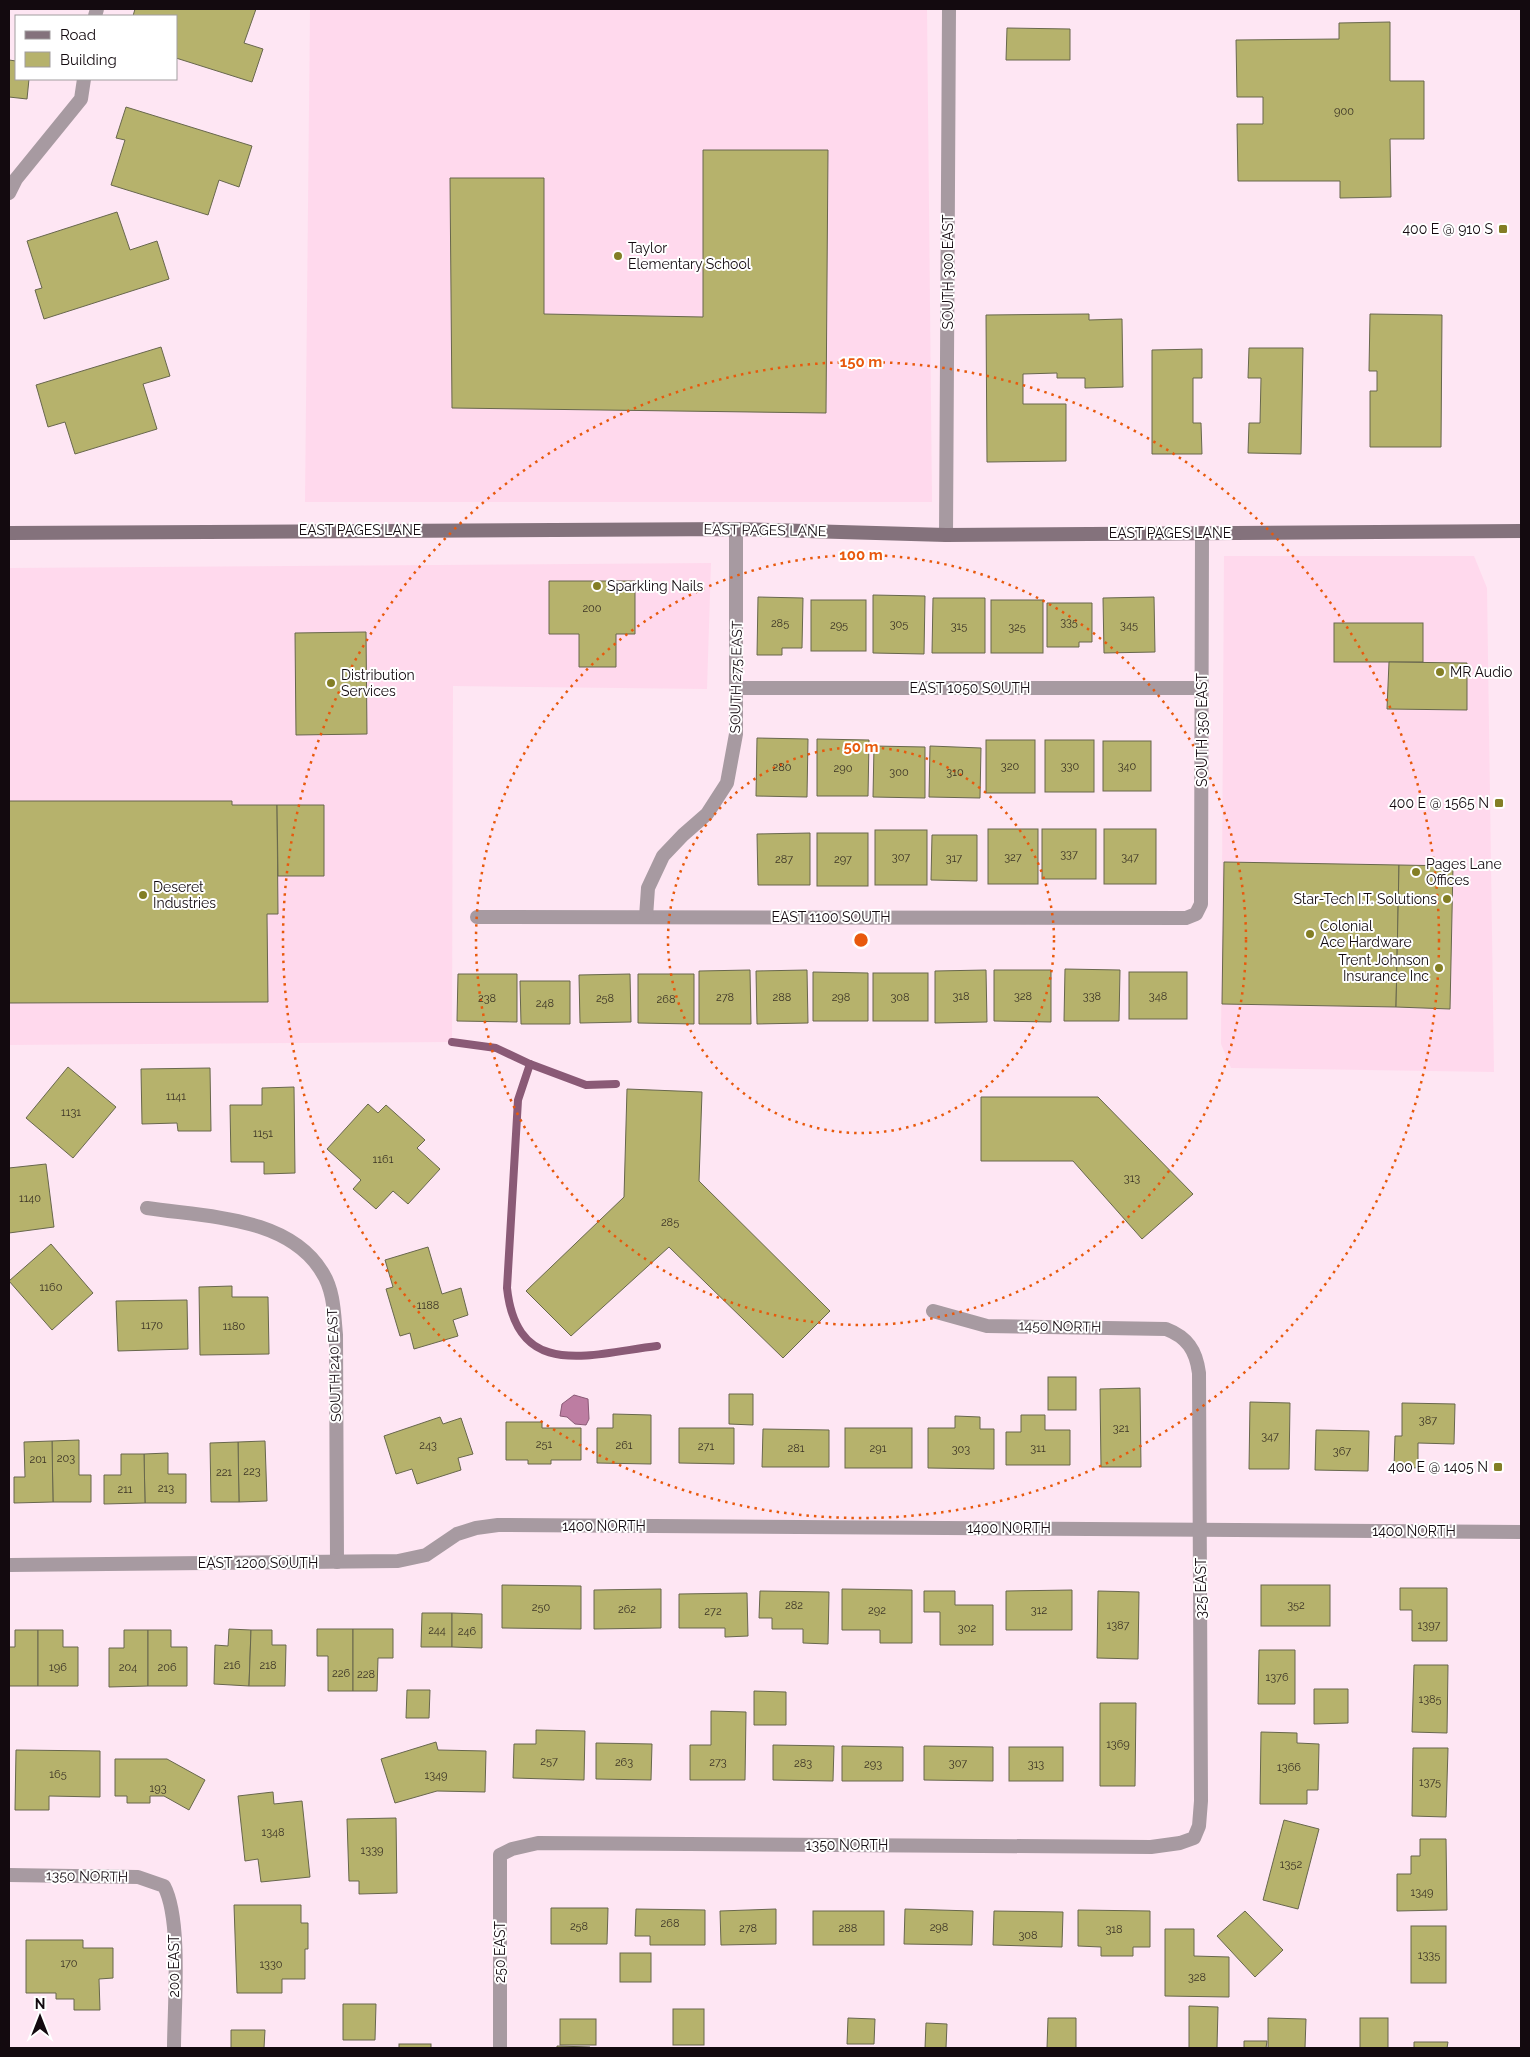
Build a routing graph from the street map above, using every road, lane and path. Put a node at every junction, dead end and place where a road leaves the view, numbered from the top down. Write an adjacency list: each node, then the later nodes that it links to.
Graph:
1 (949, 9): 8 (street, SOUTH 300 EAST)
2 (84, 80): 3 (street)
3 (9, 193)
4 (736, 528): 6 (main road, EAST PAGES LANE); 8 (main road, EAST PAGES LANE); 9 (street, SOUTH 275 EAST)
5 (1521, 531): 7 (main road, EAST PAGES LANE)
6 (9, 533)
7 (1202, 533): 8 (main road, EAST PAGES LANE); 10 (street, SOUTH 350 EAST)
8 (946, 535)
9 (737, 688): 10 (street, EAST 1050 SOUTH); 12 (street, SOUTH 275 EAST)
10 (1202, 688): 13 (street, SOUTH 350 EAST)
11 (476, 917): 12 (street, EAST 1100 SOUTH)
12 (646, 917): 13 (street, EAST 1100 SOUTH)
13 (1186, 918)
14 (147, 1208): 20 (street, SOUTH 240 EAST)
15 (933, 1311): 16 (street, 1450 NORTH)
16 (1187, 1340): 18 (street, 325 EAST)
17 (498, 1525): 18 (street, 1400 NORTH); 20 (street, EAST 1200 SOUTH)
18 (1201, 1529): 19 (street, 1400 NORTH); 22 (street, 325 EAST)
19 (1521, 1532)
20 (337, 1562): 21 (street, EAST 1200 SOUTH)
21 (9, 1564)
22 (1194, 1838): 23 (street, 1350 NORTH)
23 (500, 1855): 27 (street, 250 EAST)
24 (9, 1875): 25 (street, 1350 NORTH)
25 (164, 1886): 26 (street, 200 EAST)
26 (174, 2048)
27 (500, 2048)

